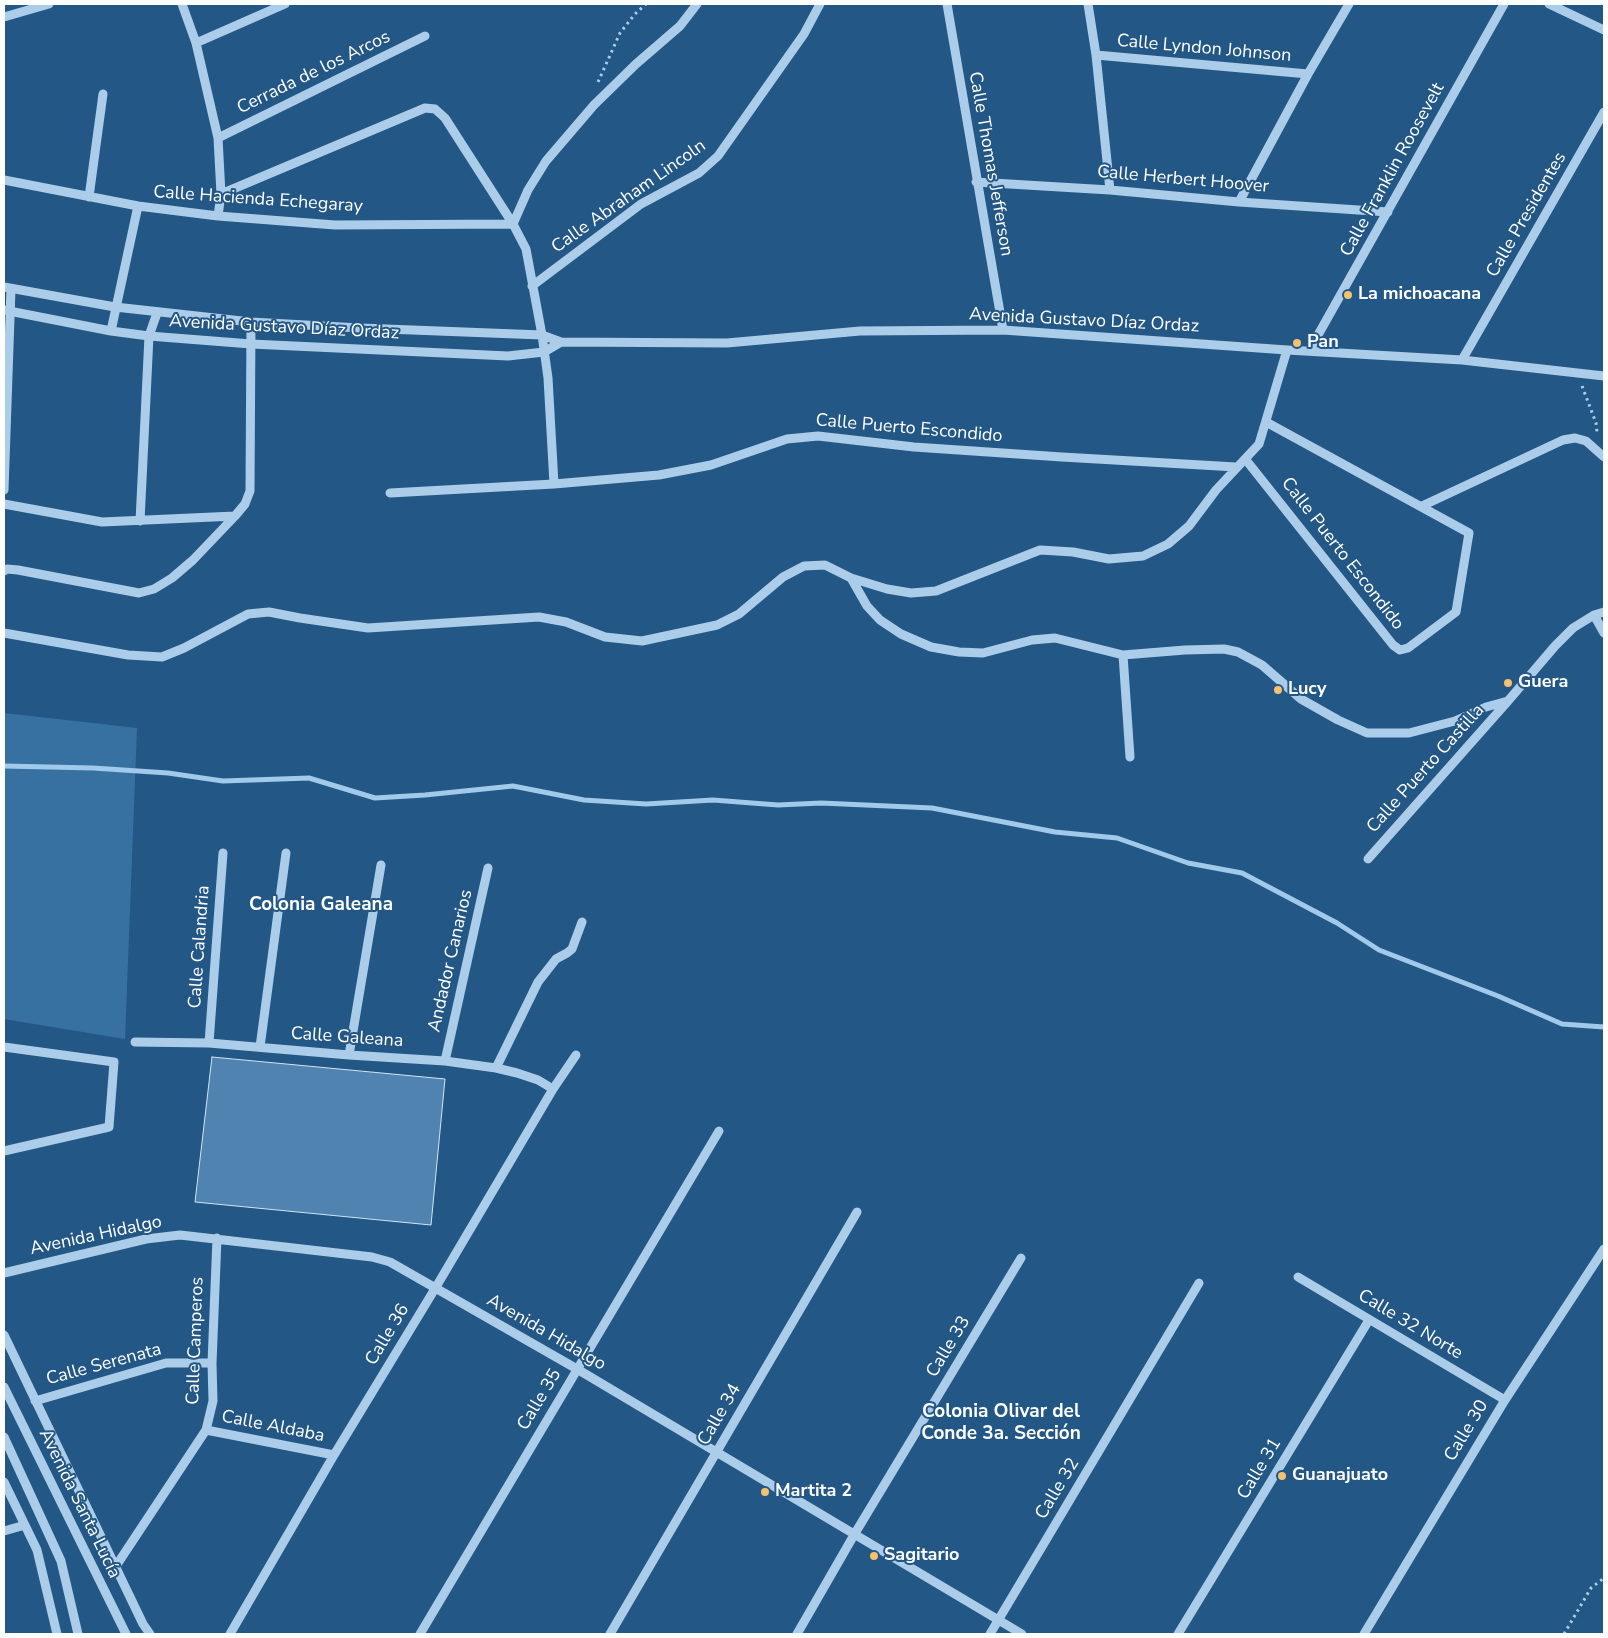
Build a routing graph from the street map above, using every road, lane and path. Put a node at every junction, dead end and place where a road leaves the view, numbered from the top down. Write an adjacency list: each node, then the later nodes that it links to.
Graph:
1 (48, 4): 12 (street)
2 (182, 4): 15 (street)
3 (286, 4): 15 (street)
4 (646, 4): 18 (path)
5 (697, 4): 31 (street)
6 (820, 4): 32 (street, Calle Abraham Lincoln)
7 (947, 4): 23 (street, Calle Thomas Jefferson)
8 (1088, 4): 16 (street)
9 (1348, 4): 17 (street)
10 (1504, 4): 29 (street, Calle Franklin Roosevelt)
11 (1549, 4): 13 (street)
12 (4, 17)
13 (1604, 30)
14 (424, 36): 21 (street, Cerrada de los Arcos)
15 (196, 43): 21 (street)
16 (1096, 55): 17 (street, Calle Lyndon Johnson); 24 (street)
17 (1308, 74): 27 (street)
18 (597, 84)
19 (103, 94): 26 (street)
20 (1604, 112): 47 (street, Calle Presidentes)
21 (218, 138): 25 (street)
22 (4, 180): 26 (street, Calle Hacienda Echegaray)
23 (976, 182): 24 (street, Calle Herbert Hoover); 38 (street, Calle Thomas Jefferson)
24 (1110, 190): 27 (street, Calle Herbert Hoover)
25 (221, 194): 30 (street); 31 (street)
26 (90, 196): 28 (street, Calle Hacienda Echegaray)
27 (1239, 202): 29 (street, Calle Herbert Hoover)
28 (138, 206): 30 (street, Calle Hacienda Echegaray); 34 (street)
29 (1388, 212): 45 (street, Calle Franklin Roosevelt)
30 (218, 216): 31 (street, Calle Hacienda Echegaray)
31 (513, 224): 32 (street)
32 (532, 286): 40 (street)
33 (8, 288): 34 (street, Avenida Gustavo Díaz Ordaz); 35 (street)
34 (115, 307): 36 (street, Avenida Gustavo Díaz Ordaz); 39 (street)
35 (7, 311): 39 (street, Avenida Gustavo Díaz Ordaz); 56 (street)
36 (157, 313): 37 (street, Avenida Gustavo Díaz Ordaz); 41 (street)
37 (251, 322): 40 (street, Avenida Gustavo Díaz Ordaz); 43 (street)
38 (1003, 330): 42 (street, Avenida Gustavo Díaz Ordaz); 44 (street, Avenida Gustavo Díaz Ordaz)
39 (111, 332): 41 (street, Avenida Gustavo Díaz Ordaz)
40 (542, 335): 42 (street, Avenida Gustavo Díaz Ordaz); 46 (street)
41 (149, 336): 43 (street, Avenida Gustavo Díaz Ordaz); 61 (street)
42 (561, 342): 46 (street, Avenida Gustavo Díaz Ordaz)
43 (251, 344): 46 (street, Avenida Gustavo Díaz Ordaz); 60 (street)
44 (1287, 350): 45 (street, Avenida Gustavo Díaz Ordaz); 50 (street)
45 (1309, 351): 47 (street, Avenida Gustavo Díaz Ordaz)
46 (544, 352): 55 (street)
47 (1462, 360): 48 (street, Avenida Gustavo Díaz Ordaz)
48 (1578, 374): 49 (street, Avenida Gustavo Díaz Ordaz); 51 (path)
49 (1604, 376)
50 (1266, 422): 53 (street); 59 (street)
51 (1598, 449): 52 (street); 59 (street)
52 (1604, 457)
53 (1246, 460): 54 (street); 59 (street, Calle Puerto Escondido)
54 (1236, 467): 55 (street, Calle Puerto Escondido); 63 (street)
55 (554, 484): 57 (street, Calle Puerto Escondido)
56 (4, 490)
57 (390, 493)
58 (4, 504): 61 (street)
59 (1422, 506)
60 (235, 516): 61 (street); 62 (street)
61 (140, 520)
62 (4, 570)
63 (851, 578): 66 (street); 68 (street)
64 (1604, 612): 65 (street, Calle Puerto Castilla)
65 (1594, 615): 67 (street); 69 (street, Calle Puerto Castilla)
66 (4, 633)
67 (1604, 633)
68 (1123, 655): 69 (street); 70 (street)
69 (1508, 701): 73 (street, Calle Puerto Castilla)
70 (1130, 757)
71 (222, 853): 78 (street, Calle Calandria)
72 (286, 853): 80 (street)
73 (1368, 859)
74 (380, 865): 82 (street)
75 (488, 868): 83 (street, Andador Canarios)
76 (582, 922): 84 (street)
77 (134, 1042): 78 (street, Calle Galeana)
78 (209, 1043): 80 (street, Calle Galeana)
79 (4, 1047): 87 (street)
80 (260, 1047): 82 (street, Calle Galeana)
81 (576, 1054): 85 (street, Calle 36)
82 (348, 1055): 83 (street, Calle Galeana)
83 (445, 1061): 84 (street, Calle Galeana)
84 (496, 1068): 85 (street, Calle Galeana)
85 (553, 1089): 95 (street, Calle 36)
86 (719, 1131): 99 (street, Calle 35)
87 (4, 1151)
88 (857, 1212): 105 (street, Calle 34)
89 (217, 1238): 92 (street, Avenida Hidalgo); 95 (street, Avenida Hidalgo); 98 (street, Calle Camperos)
90 (1604, 1249): 101 (street, Calle 30)
91 (1021, 1258): 110 (street, Calle 33)
92 (4, 1273)
93 (1298, 1278): 96 (street, Calle 32 Norte)
94 (1199, 1283): 113 (street, Calle 32)
95 (436, 1287): 99 (street, Avenida Hidalgo); 106 (street, Calle 36)
96 (1369, 1320): 101 (street, Calle 32 Norte); 124 (street, Calle 31)
97 (4, 1335): 102 (street)
98 (212, 1363): 102 (street, Calle Serenata); 103 (street, Calle Camperos)
99 (577, 1369): 105 (street, Avenida Hidalgo); 119 (street, Calle 35)
100 (5, 1392): 116 (street, Avenida Santa Lucía)
101 (1505, 1400): 125 (street, Calle 30)
102 (35, 1401): 111 (street)
103 (206, 1430): 106 (street, Calle Aldaba); 111 (street, Calle Camperos)
104 (4, 1437): 115 (street)
105 (717, 1454): 110 (street, Avenida Hidalgo); 120 (street, Calle 34)
106 (334, 1455): 118 (street, Calle 36)
107 (4, 1482): 108 (street)
108 (26, 1525): 109 (street); 114 (street)
109 (4, 1531)
110 (854, 1535): 113 (street, Avenida Hidalgo); 121 (street, Calle 33)
111 (116, 1566): 117 (street)
112 (1604, 1578): 126 (path)
113 (999, 1620): 122 (street, Calle 32); 123 (street, Avenida Hidalgo)
114 (57, 1634)
115 (78, 1634)
116 (126, 1634)
117 (150, 1634)
118 (230, 1634)
119 (420, 1634)
120 (610, 1634)
121 (797, 1634)
122 (990, 1634)
123 (1022, 1634)
124 (1178, 1634)
125 (1364, 1634)
126 (1564, 1634)

